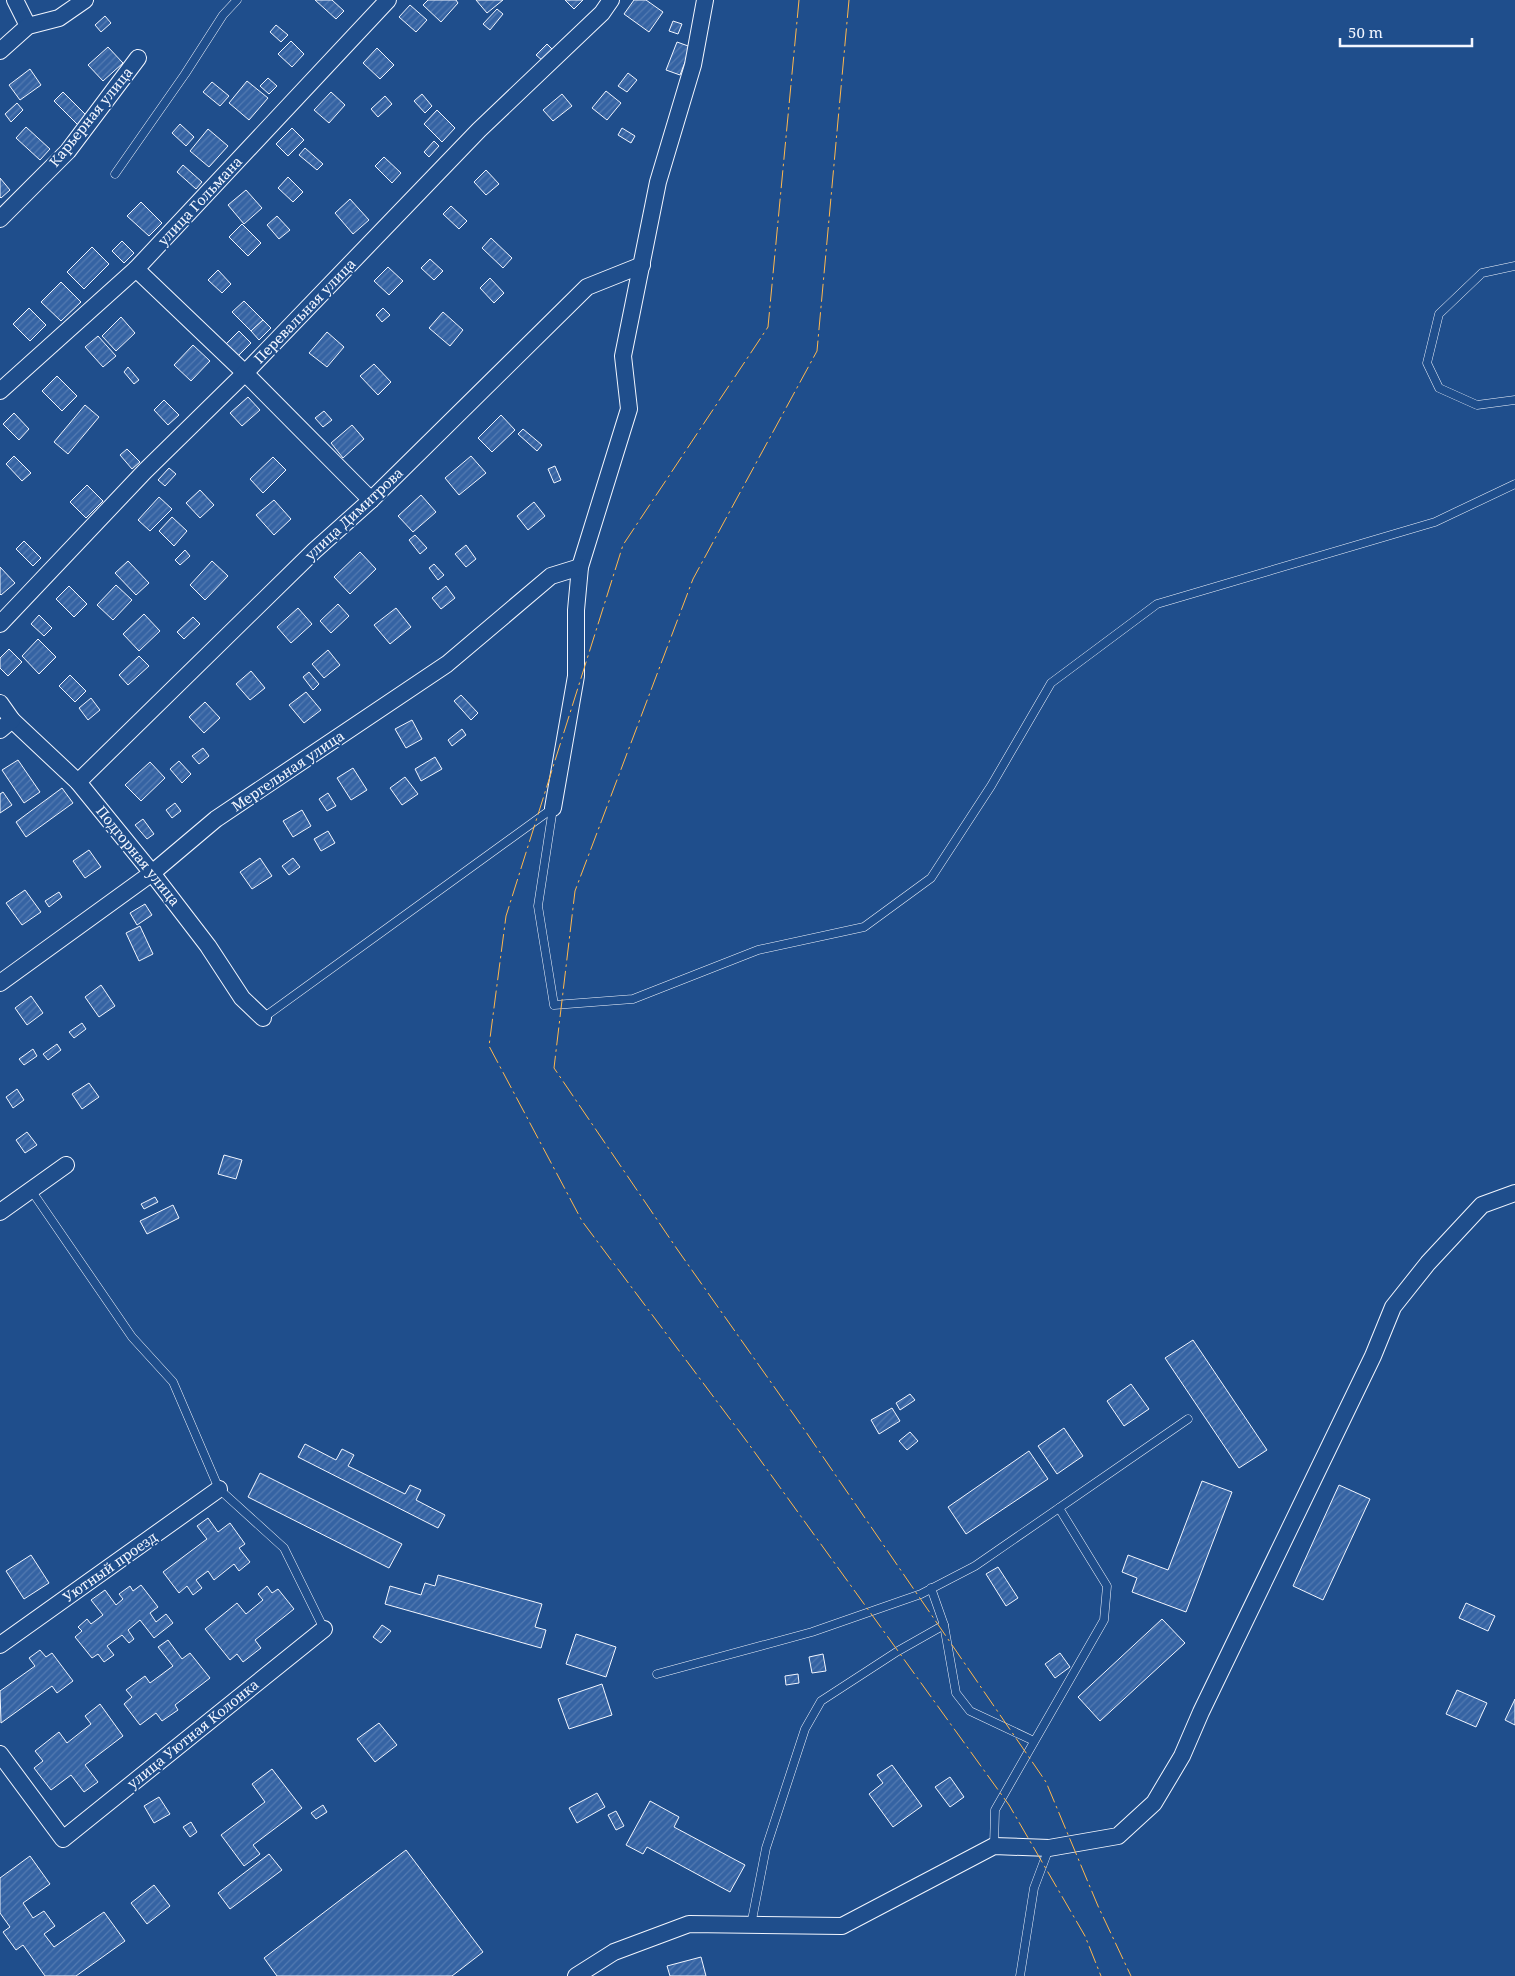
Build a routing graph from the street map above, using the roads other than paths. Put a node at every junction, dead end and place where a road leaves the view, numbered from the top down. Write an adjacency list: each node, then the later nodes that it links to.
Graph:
1 (15, 0): 7 (street)
2 (85, 0): 7 (street)
3 (237, 0): 10 (lane)
4 (388, 0): 14 (street, улица Гольмана)
5 (611, 0): 15 (street, Перевальная улица)
6 (705, 0): 12 (street)
7 (28, 26): 8 (street)
8 (0, 51)
9 (138, 58): 11 (street, Карьерная улица)
10 (115, 174)
11 (0, 219)
12 (642, 265): 19 (street, улица Димитрова); 20 (street)
13 (1515, 266): 17 (lane)
14 (136, 269): 15 (street); 16 (street, улица Гольмана)
15 (245, 373): 19 (street); 21 (street, Перевальная улица)
16 (0, 391)
17 (1515, 400)
18 (1515, 484): 25 (lane)
19 (370, 500): 24 (street, улица Димитрова)
20 (580, 567): 25 (street); 26 (street, Мергельная улица)
21 (0, 624)
22 (0, 703): 23 (street, Подгорная улица)
23 (6, 725): 24 (street, Подгорная улица)
24 (78, 782): 26 (street, Подгорная улица)
25 (553, 808): 28 (lane)
26 (152, 873): 27 (street, Мергельная улица); 28 (street, Подгорная улица)
27 (0, 983)
28 (263, 1018)
29 (66, 1165): 30 (street)
30 (30, 1190): 32 (street); 34 (lane)
31 (1515, 1193): 44 (street)
32 (0, 1212)
33 (1188, 1419): 35 (lane)
34 (219, 1489): 38 (lane); 39 (street, Уютный проезд)
35 (1059, 1508): 36 (lane); 41 (lane)
36 (931, 1588): 37 (lane); 40 (lane)
37 (944, 1625): 41 (lane); 45 (lane)
38 (324, 1629): 42 (street, улица Уютная Колонка)
39 (0, 1645)
40 (657, 1674)
41 (1034, 1741): 43 (lane)
42 (0, 1754)
43 (994, 1846): 44 (street); 45 (street)
44 (1049, 1848): 47 (lane)
45 (751, 1925): 46 (street)
46 (576, 1976)
47 (1020, 1976)

